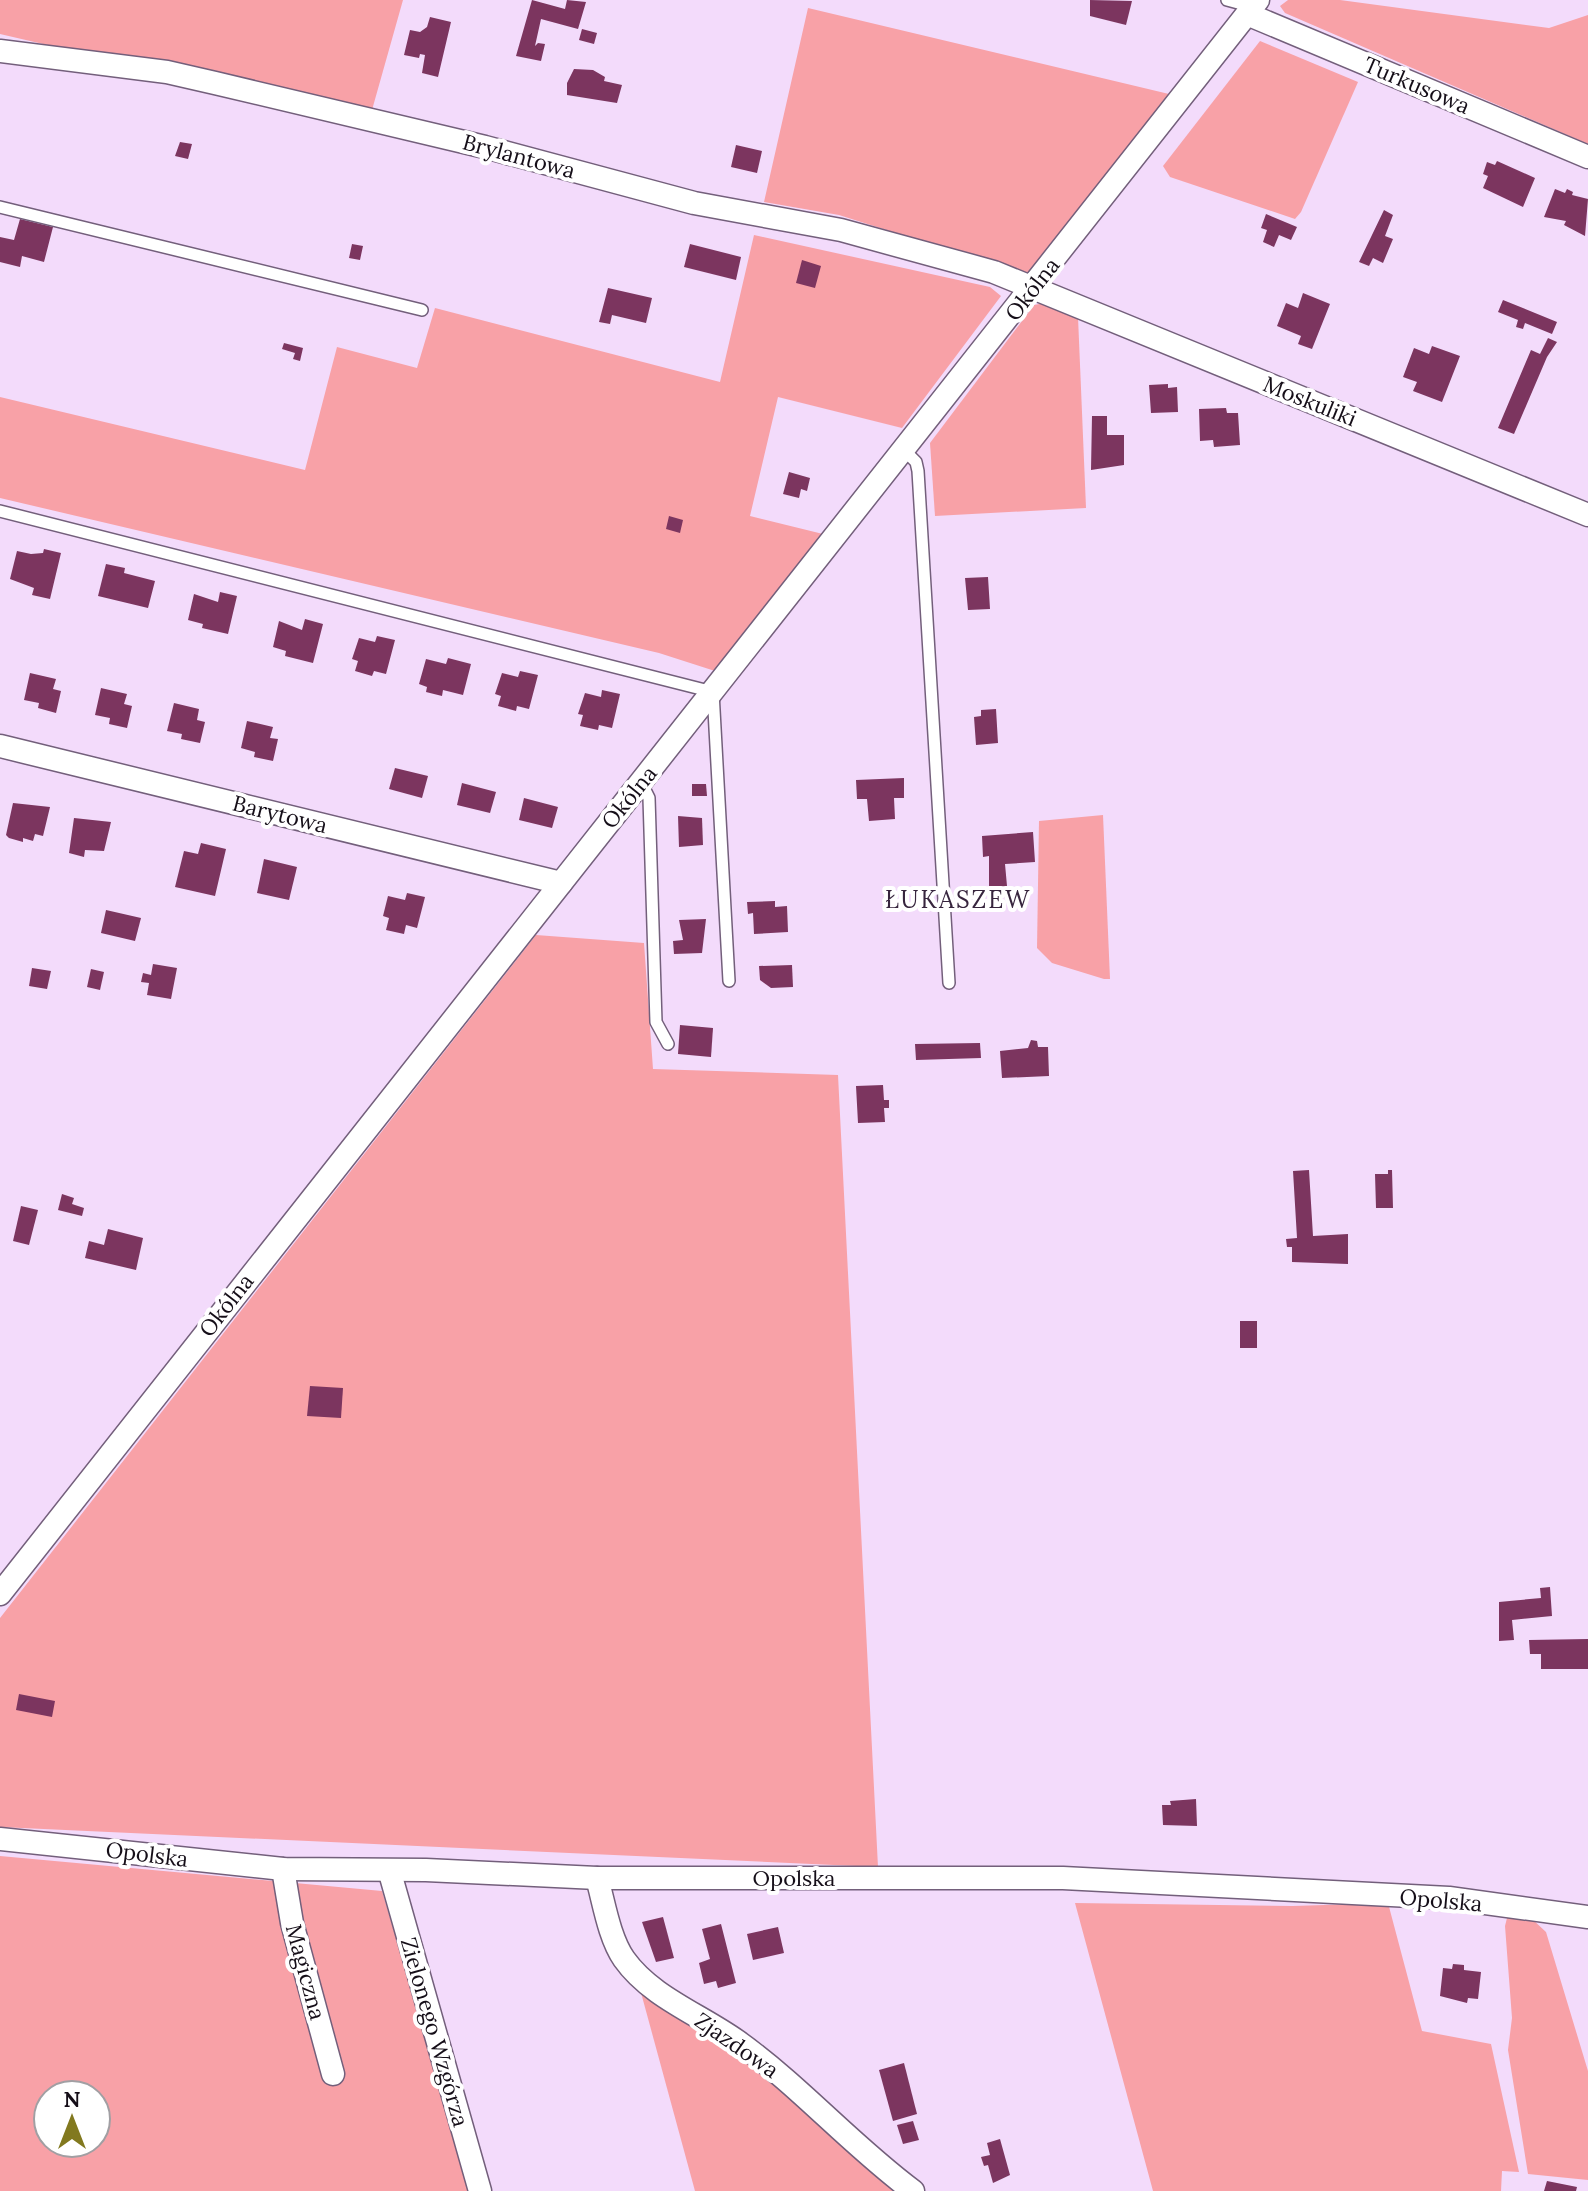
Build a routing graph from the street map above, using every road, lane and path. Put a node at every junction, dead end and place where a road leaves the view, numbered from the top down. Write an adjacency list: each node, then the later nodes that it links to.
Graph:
1 (1227, 0): 2 (lane)
2 (1252, 7): 4 (street, Turkusowa); 6 (street, Okólna)
3 (0, 51): 6 (street, Brylantowa)
4 (1588, 157)
5 (0, 207): 7 (lane)
6 (1032, 290): 8 (street, Okólna); 10 (street, Moskuliki)
7 (422, 310)
8 (905, 451): 11 (street, Okólna); 16 (lane)
9 (0, 511): 11 (lane)
10 (1588, 515)
11 (713, 692): 13 (street, Okólna); 15 (lane)
12 (0, 746): 14 (street, Barytowa)
13 (641, 782): 14 (street, Okólna); 17 (lane)
14 (561, 883): 18 (street, Okólna)
15 (729, 981)
16 (949, 983)
17 (668, 1044)
18 (0, 1594)
19 (0, 1839): 20 (street, Opolska)
20 (283, 1869): 21 (street, Opolska); 24 (street, Magiczna)
21 (390, 1873): 22 (street, Opolska); 25 (street, Zielonego Wzgórza)
22 (597, 1878): 23 (street, Opolska); 26 (street, Zjazdowa)
23 (1588, 1917)
24 (333, 2074)
25 (480, 2191)
26 (913, 2191)

